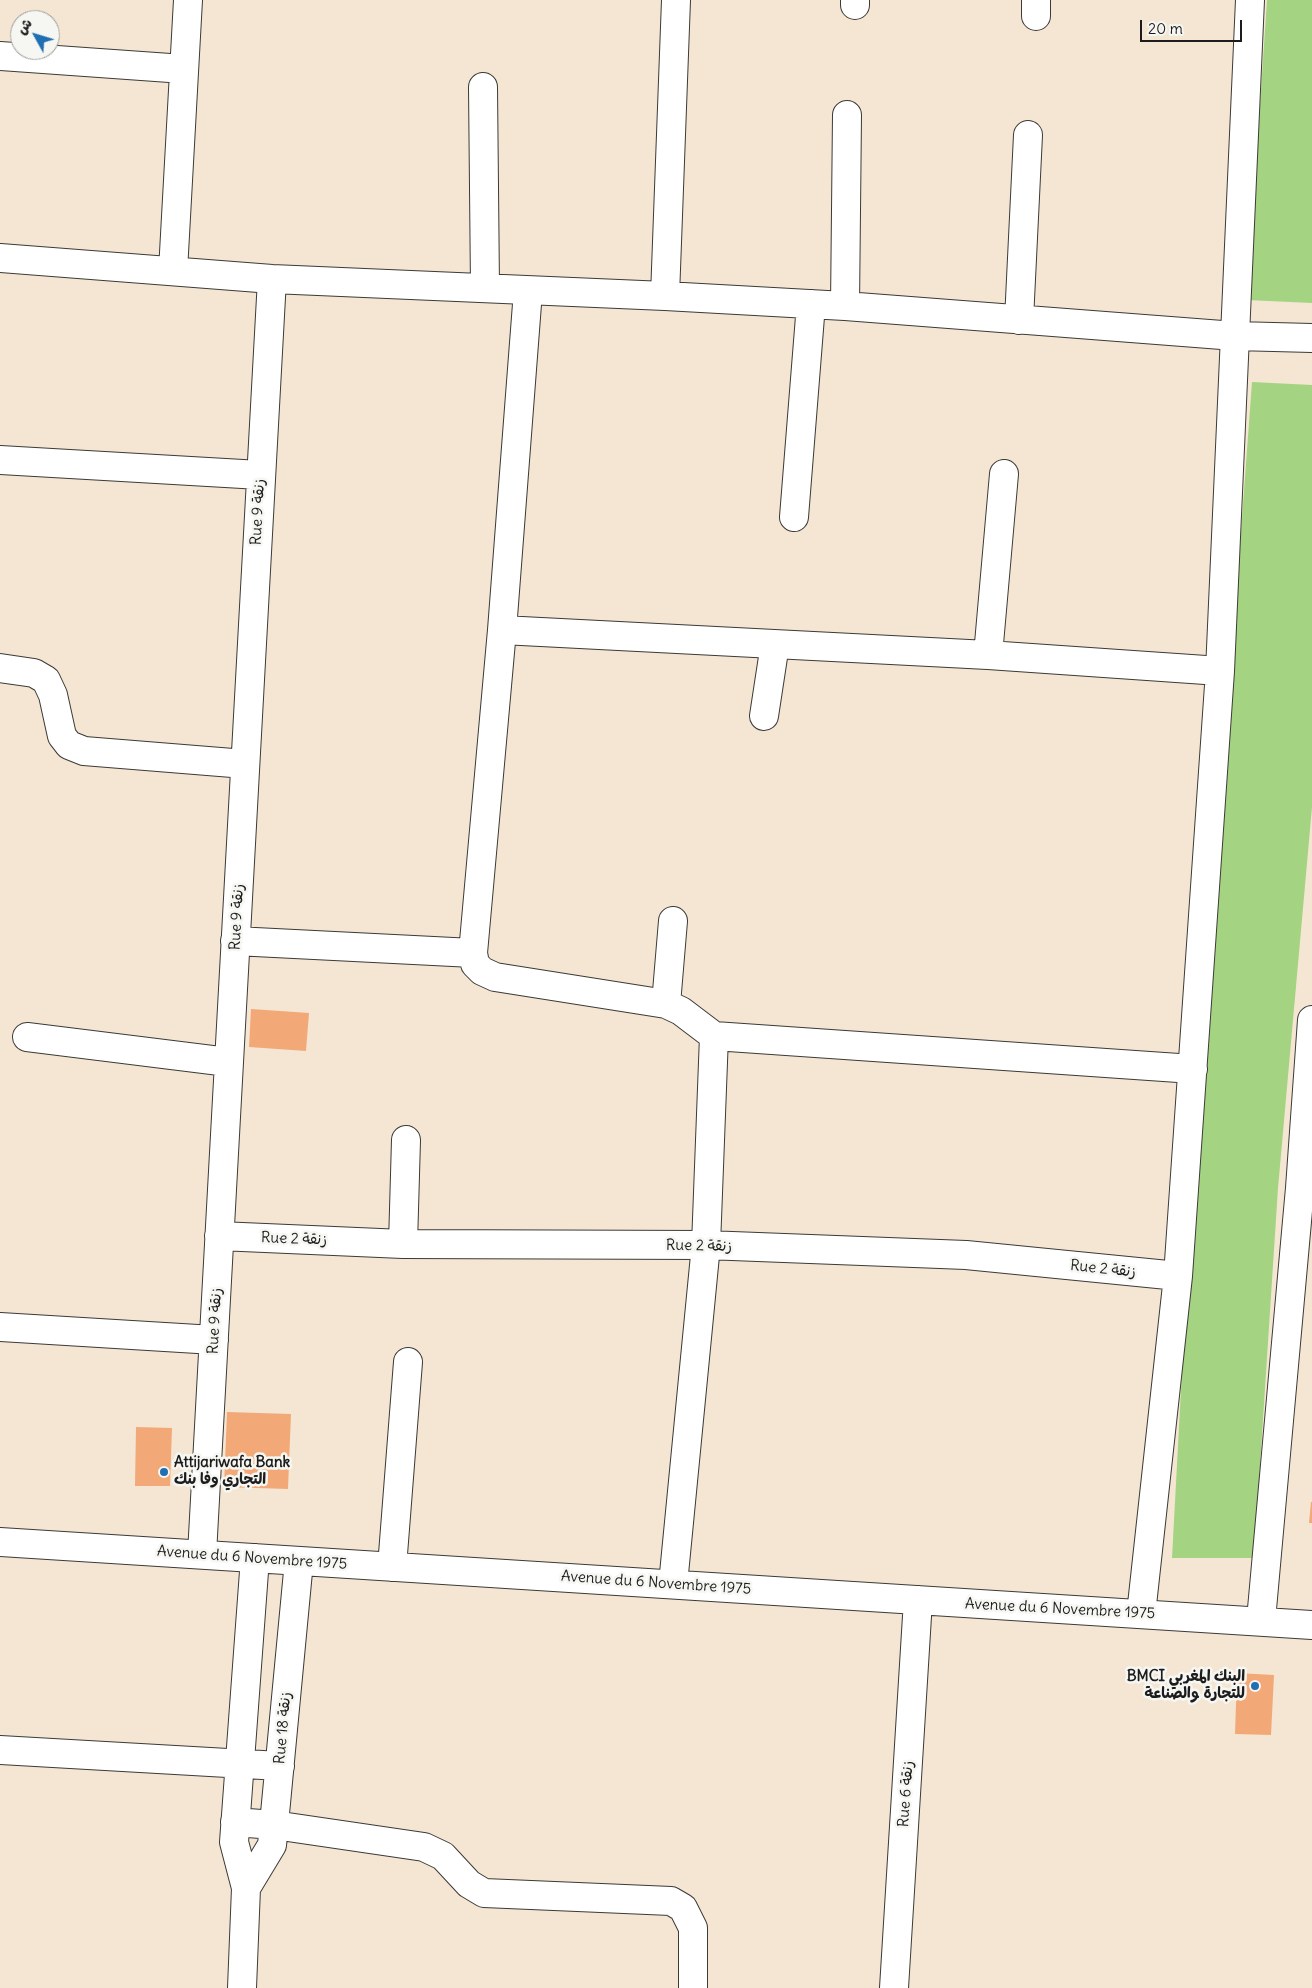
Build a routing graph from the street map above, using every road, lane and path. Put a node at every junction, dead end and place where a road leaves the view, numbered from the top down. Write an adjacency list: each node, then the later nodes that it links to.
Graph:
1 (188, 0): 5 (street)
2 (676, 0): 14 (street)
3 (1250, 0): 18 (street)
4 (0, 56): 5 (street)
5 (184, 69): 10 (street)
6 (483, 87): 12 (street)
7 (847, 115): 16 (street)
8 (1028, 135): 17 (street)
9 (0, 258): 10 (street)
10 (173, 271): 11 (street)
11 (272, 279): 12 (street); 22 (street, Rue 9 زنقة)
12 (485, 288): 13 (street)
13 (528, 290): 14 (street); 24 (street)
14 (665, 296): 15 (street)
15 (811, 304): 16 (street); 23 (street)
16 (845, 306): 17 (street)
17 (1019, 320): 18 (street)
18 (1235, 336): 19 (street); 28 (street)
19 (1312, 338)
20 (0, 460): 22 (street)
21 (1004, 474): 26 (street)
22 (260, 475): 30 (street, Rue 9 زنقة)
23 (794, 517)
24 (502, 630): 25 (street); 33 (street)
25 (775, 644): 26 (street); 29 (street)
26 (988, 655): 28 (street)
27 (0, 668): 30 (street)
28 (1220, 671): 39 (street)
29 (764, 716)
30 (245, 764): 32 (street, Rue 9 زنقة)
31 (673, 921): 34 (street)
32 (235, 941): 33 (street); 38 (street, Rue 9 زنقة)
33 (473, 953): 34 (street)
34 (666, 1004): 36 (street)
35 (1312, 1020): 41 (street)
36 (714, 1036): 39 (street); 44 (street)
37 (28, 1037): 38 (street)
38 (228, 1062): 42 (street, Rue 9 زنقة)
39 (1193, 1069): 45 (street)
40 (406, 1140): 43 (street)
41 (1306, 1188): 57 (street)
42 (219, 1236): 43 (street, Rue 2 زنقة); 47 (street, Rue 9 زنقة)
43 (403, 1244): 44 (street, Rue 2 زنقة)
44 (706, 1245): 45 (street, Rue 2 زنقة); 54 (street)
45 (1178, 1276): 56 (street)
46 (0, 1327): 47 (street)
47 (214, 1340): 50 (street, Rue 9 زنقة)
48 (408, 1362): 53 (street)
49 (0, 1542): 50 (street, Avenue du 6 Novembre 1975)
50 (202, 1554): 51 (street, Avenue du 6 Novembre 1975)
51 (255, 1558): 52 (street, Avenue du 6 Novembre 1975); 60 (street, Rue 18 زنقة)
52 (299, 1561): 53 (street, Avenue du 6 Novembre 1975); 61 (street, Rue 18 زنقة)
53 (392, 1567): 54 (street, Avenue du 6 Novembre 1975)
54 (673, 1584): 55 (street, Avenue du 6 Novembre 1975)
55 (918, 1600): 56 (street, Avenue du 6 Novembre 1975); 67 (street, Rue 6 زنقة)
56 (1141, 1614): 57 (street, Avenue du 6 Novembre 1975)
57 (1261, 1620): 58 (street, Avenue du 6 Novembre 1975)
58 (1312, 1625)
59 (0, 1750): 60 (street)
60 (240, 1764): 61 (street); 62 (street, Rue 18 زنقة)
61 (280, 1766): 63 (street, Rue 18 زنقة)
62 (235, 1822): 63 (street); 64 (street, Rue 18 زنقة)
63 (274, 1825): 64 (street, Rue 18 زنقة); 66 (street)
64 (246, 1888): 65 (street, Rue 18 زنقة)
65 (242, 1988)
66 (693, 1988)
67 (894, 1988)

